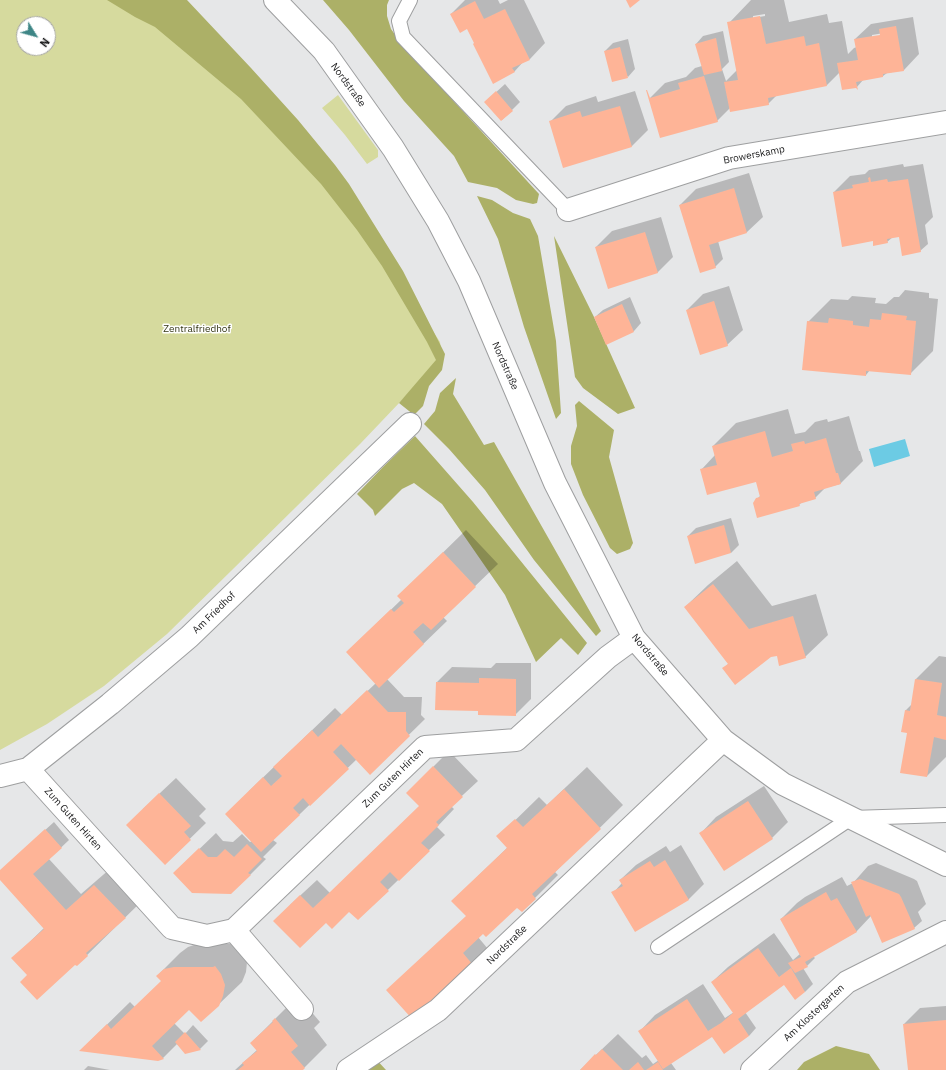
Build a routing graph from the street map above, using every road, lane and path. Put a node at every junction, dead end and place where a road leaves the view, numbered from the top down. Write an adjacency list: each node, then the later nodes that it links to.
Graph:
1 (275, 0): 6 (street, Nordstraße)
2 (410, 0): 4 (lane)
3 (946, 122): 4 (street, Browerskamp)
4 (568, 210)
5 (410, 424): 8 (street, Am Friedhof)
6 (634, 638): 7 (street, Nordstraße); 13 (street, Zum Guten Hirten)
7 (722, 740): 11 (street, Nordstraße); 17 (street, Nordstraße)
8 (28, 769): 9 (street, Am Friedhof); 13 (street, Zum Guten Hirten)
9 (0, 776)
10 (946, 815): 11 (lane)
11 (851, 818): 12 (street, Nordstraße); 15 (lane)
12 (946, 865)
13 (234, 930): 16 (street)
14 (946, 932): 18 (street, Am Klostergarten)
15 (658, 947)
16 (302, 1009)
17 (348, 1070)
18 (752, 1070)

